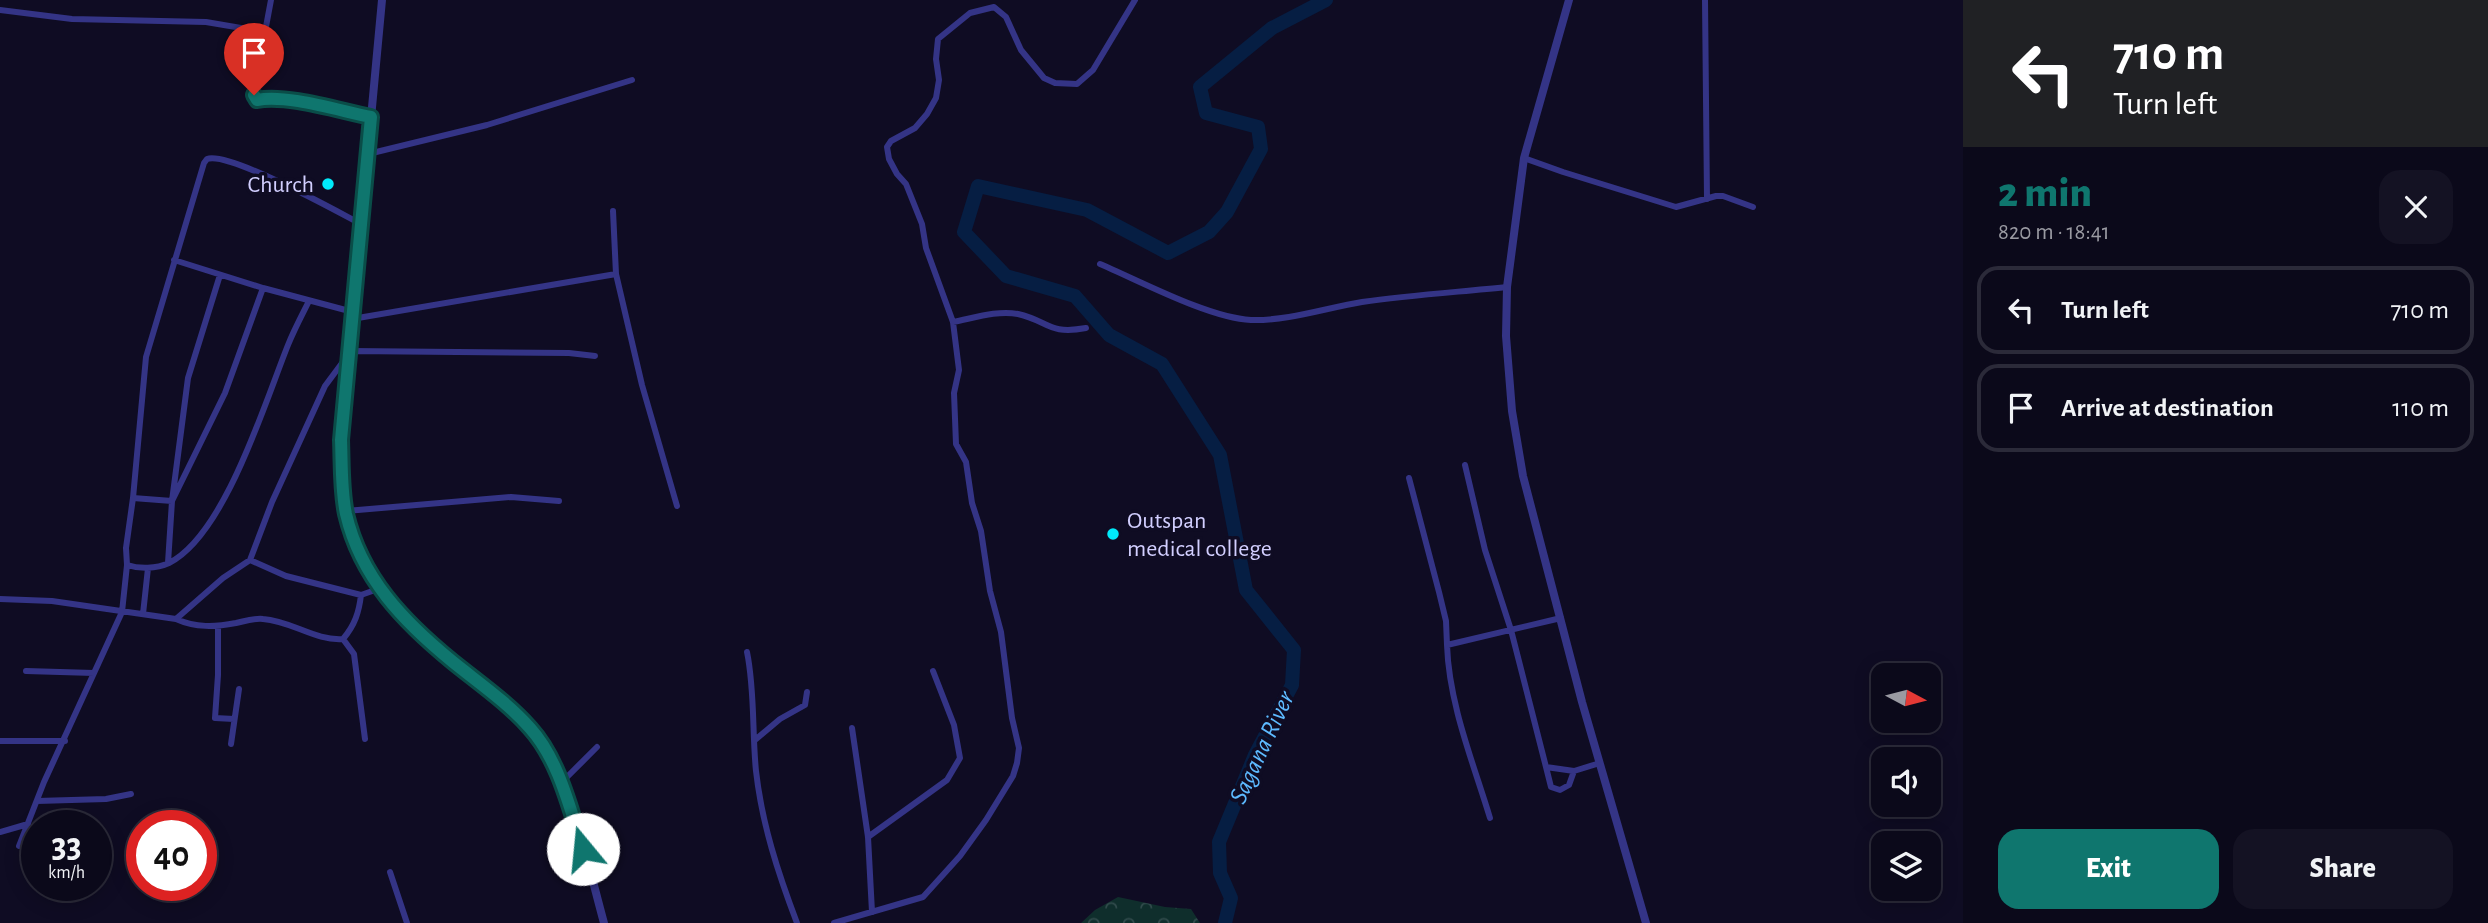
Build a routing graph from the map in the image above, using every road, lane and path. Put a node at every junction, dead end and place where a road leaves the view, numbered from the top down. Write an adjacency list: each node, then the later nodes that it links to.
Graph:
1 (271, 0): 7 (street)
2 (382, 0): 9 (street)
3 (1135, 0): 24 (street)
4 (1569, 0): 11 (street)
5 (1705, 0): 12 (street)
6 (0, 10): 7 (street)
7 (265, 32): 9 (street)
8 (632, 80): 10 (street)
9 (371, 117): 10 (street)
10 (368, 153): 15 (street)
11 (1524, 158): 12 (street); 20 (street)
12 (1707, 198): 13 (street)
13 (1754, 207)
14 (613, 211): 18 (street)
15 (361, 224): 16 (street); 23 (street)
16 (174, 260): 19 (street); 30 (street)
17 (1100, 264): 20 (street)
18 (616, 274): 23 (street); 33 (street)
19 (220, 275): 21 (street); 31 (street)
20 (1507, 287): 44 (street)
21 (263, 288): 22 (street); 31 (street)
22 (309, 301): 23 (street); 36 (street)
23 (353, 315): 26 (street)
24 (953, 322): 25 (street); 78 (street)
25 (1086, 328)
26 (351, 351): 27 (street); 34 (street); 35 (street)
27 (595, 356)
28 (1465, 465): 47 (street)
29 (1409, 478): 49 (street)
30 (133, 498): 31 (street); 37 (street)
31 (172, 500): 36 (street)
32 (559, 501): 34 (street)
33 (677, 506)
34 (346, 512): 39 (street)
35 (250, 560): 40 (street); 45 (street)
36 (169, 563): 38 (street)
37 (127, 565): 38 (street); 42 (street)
38 (148, 568): 43 (street)
39 (378, 589): 40 (street); 67 (street)
40 (361, 595): 48 (street)
41 (0, 599): 42 (street)
42 (122, 612): 43 (street); 53 (street)
43 (143, 614): 45 (street)
44 (1561, 618): 47 (street); 64 (street)
45 (176, 620): 46 (street)
46 (218, 626): 48 (street); 56 (street)
47 (1511, 630): 49 (street); 65 (street)
48 (343, 639): 58 (street)
49 (1447, 645): 71 (street)
50 (747, 652): 61 (street)
51 (26, 671): 53 (street)
52 (933, 671): 74 (street)
53 (94, 673): 60 (street)
54 (239, 689): 56 (street)
55 (807, 692): 61 (street)
56 (234, 719): 62 (street)
57 (852, 728): 74 (street)
58 (365, 739)
59 (0, 741): 60 (street)
60 (65, 741): 69 (street)
61 (754, 741): 81 (street)
62 (231, 744)
63 (597, 747): 67 (street)
64 (1600, 763): 66 (street); 83 (street)
65 (1546, 767): 66 (street); 66 (street)
66 (1574, 771)
67 (561, 783): 80 (street)
68 (131, 794): 69 (street)
69 (37, 801): 70 (street)
70 (33, 810)
71 (1490, 818)
72 (21, 826): 73 (street)
73 (0, 832)
74 (868, 837): 78 (street)
75 (21, 841): 76 (street)
76 (19, 846)
77 (390, 872): 79 (street)
78 (872, 912): 82 (street)
79 (407, 923)
80 (604, 923)
81 (797, 923)
82 (834, 923)
83 (1646, 923)

